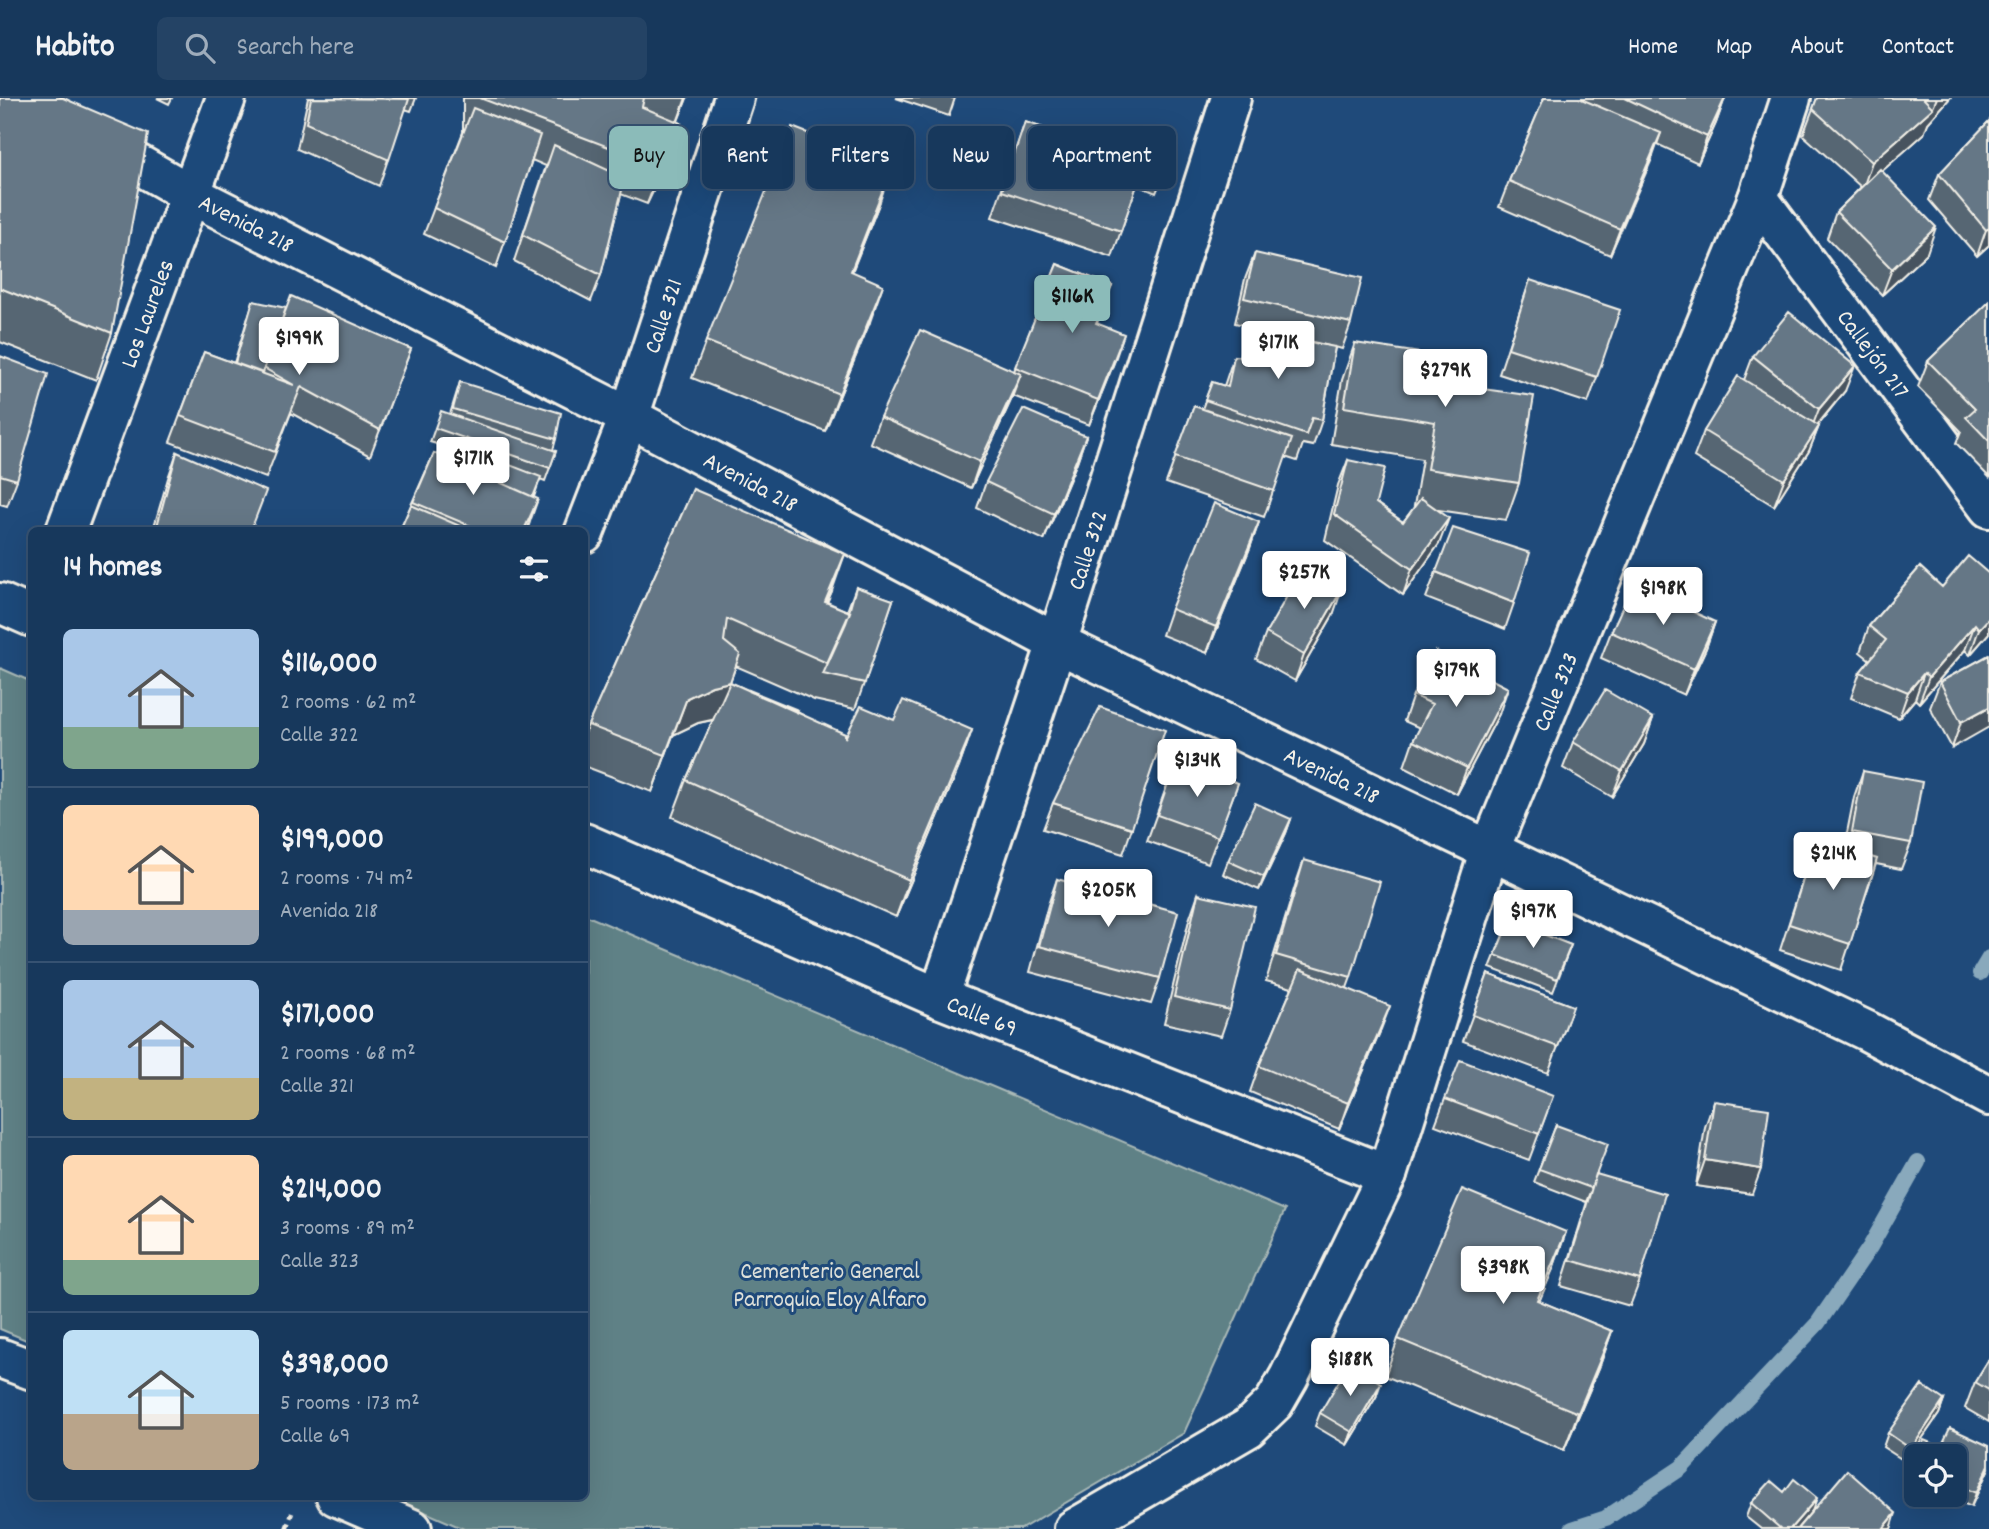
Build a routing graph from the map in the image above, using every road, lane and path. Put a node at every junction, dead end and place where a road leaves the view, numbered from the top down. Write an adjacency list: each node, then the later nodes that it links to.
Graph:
1 (22, 98): 6 (street, Avenida 218)
2 (226, 98): 6 (street, Los Laureles)
3 (734, 98): 8 (street, Calle 321)
4 (1231, 98): 14 (street, Calle 322)
5 (1791, 98): 7 (street, Calle 323)
6 (192, 195): 8 (street, Avenida 218); 10 (street, Los Laureles)
7 (1758, 198): 9 (street, Callejón 217); 16 (street, Calle 323)
8 (629, 417): 11 (street, Calle 321); 14 (street, Avenida 218)
9 (1989, 508)
10 (67, 527)
11 (586, 527)
12 (0, 603): 13 (street)
13 (28, 615)
14 (1057, 643): 16 (street, Avenida 218); 17 (street, Calle 322)
15 (588, 845): 17 (street, Calle 69)
16 (1490, 849): 18 (street, Avenida 218); 19 (street, Calle 323)
17 (939, 998): 19 (street, Calle 69)
18 (1989, 1096)
19 (1387, 1175): 24 (street, Calle 323)
20 (0, 1358): 21 (street)
21 (28, 1368)
22 (345, 1500): 23 (street)
23 (412, 1529)
24 (1074, 1529)

